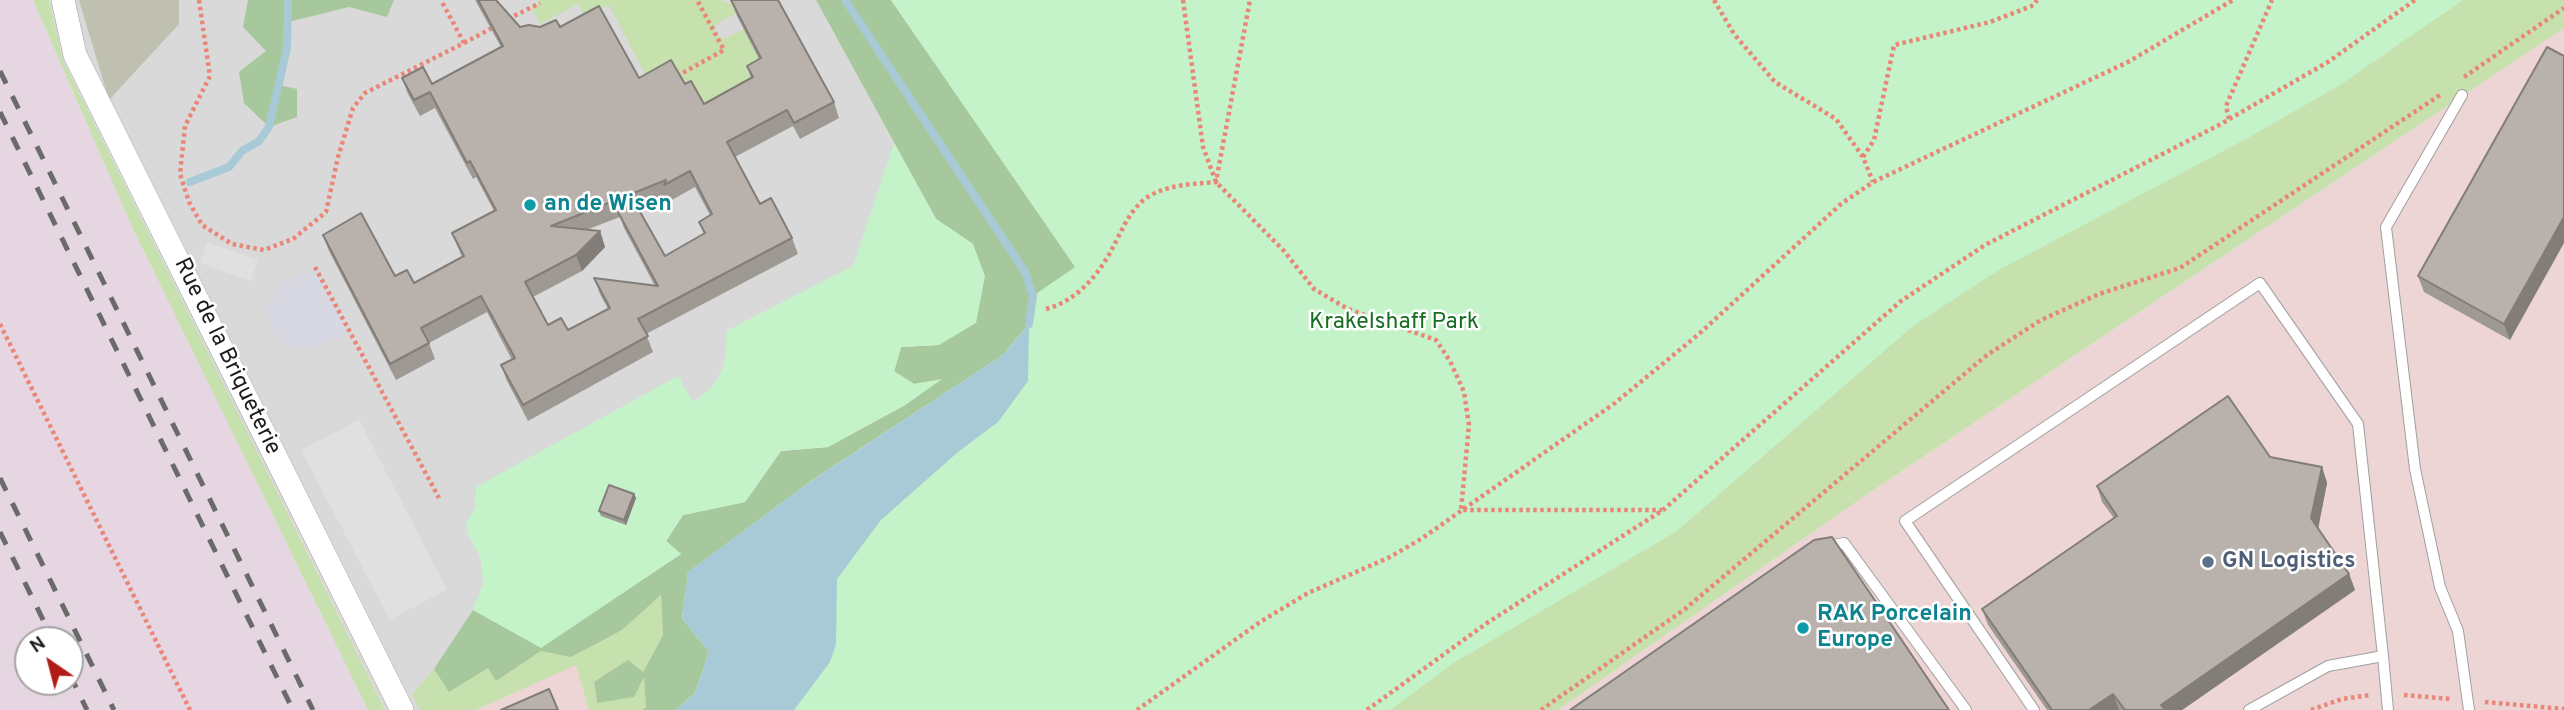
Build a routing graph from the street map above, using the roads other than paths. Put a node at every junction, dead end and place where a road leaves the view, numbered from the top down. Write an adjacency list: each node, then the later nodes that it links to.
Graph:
1 (63, 0): 6 (street, Rue de la Briqueterie)
2 (2462, 95): 5 (lane)
3 (1817, 549): 7 (lane)
4 (2383, 656): 8 (lane); 9 (lane); 10 (lane)
5 (2468, 705)
6 (402, 710)
7 (1966, 710)
8 (2034, 710)
9 (2249, 710)
10 (2389, 710)

